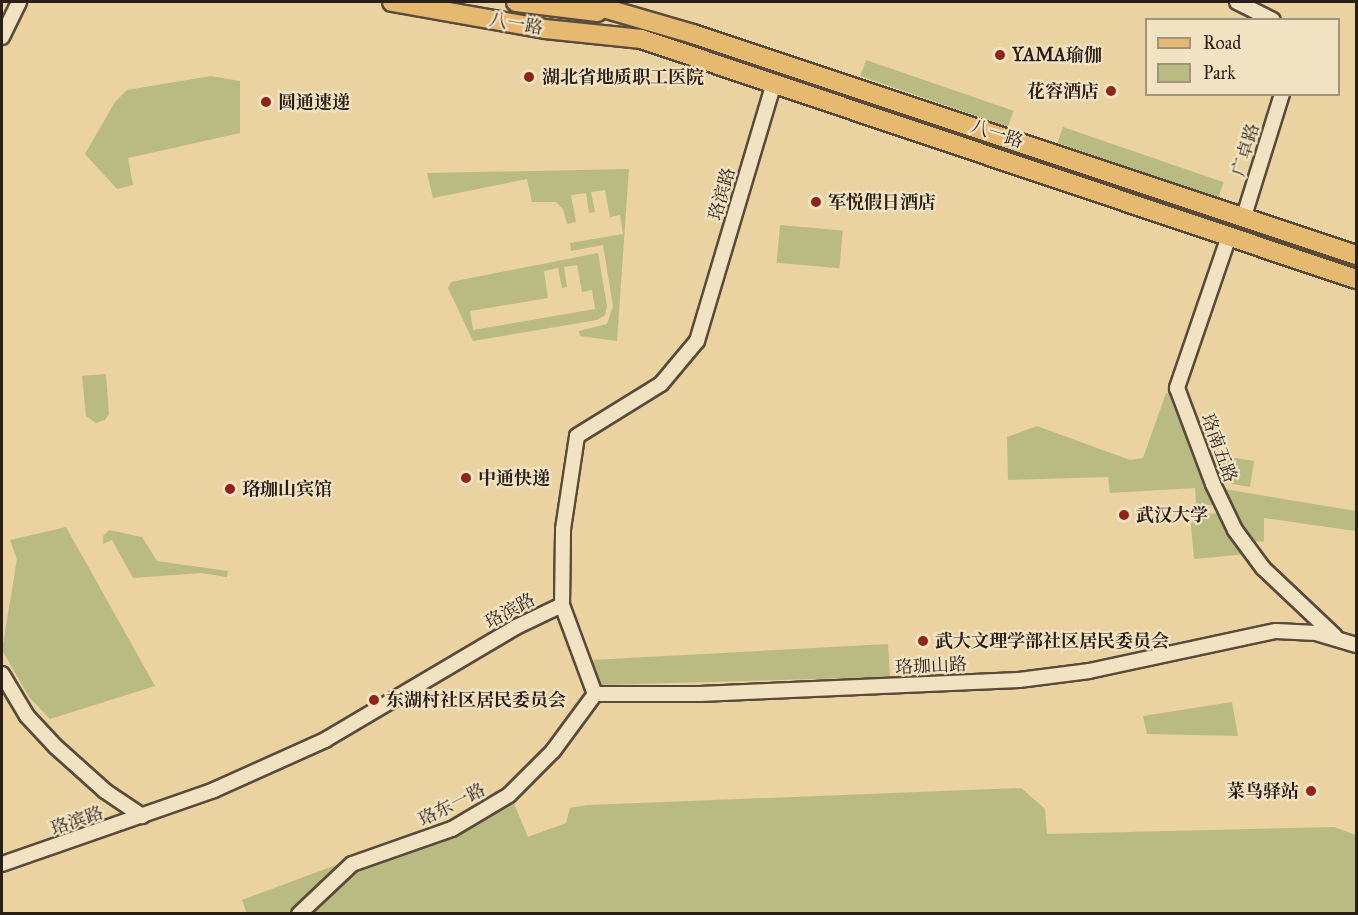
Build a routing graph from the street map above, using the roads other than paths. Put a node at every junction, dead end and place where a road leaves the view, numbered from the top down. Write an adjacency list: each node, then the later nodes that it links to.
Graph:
1 (11, 2): 10 (street)
2 (19, 2): 11 (street)
3 (392, 2): 12 (main road, 八一路)
4 (462, 2): 7 (main road, 八一路)
5 (583, 2): 8 (main road, 八一路)
6 (1237, 2): 9 (street)
7 (516, 5): 8 (main road, 八一路); 12 (main road, 八一路)
8 (637, 18): 15 (main road, 八一路)
9 (1269, 18)
10 (2, 23)
11 (2, 37)
12 (641, 39): 13 (main road, 八一路)
13 (774, 83): 16 (main road, 八一路); 19 (street, 珞滨路)
14 (1281, 96): 15 (street, 广卓路)
15 (1244, 216): 17 (main road, 八一路)
16 (1229, 236): 18 (main road, 八一路); 20 (street, 珞南五路)
17 (1356, 255)
18 (1356, 279)
19 (562, 605): 23 (street); 24 (street, 珞滨路)
20 (1336, 637): 21 (street, 珞珈山路); 23 (street, 珞珈山路)
21 (1356, 645)
22 (2, 674): 24 (street)
23 (595, 694): 26 (street, 珞东一路)
24 (142, 816): 25 (street, 珞滨路)
25 (2, 864)
26 (299, 914)

